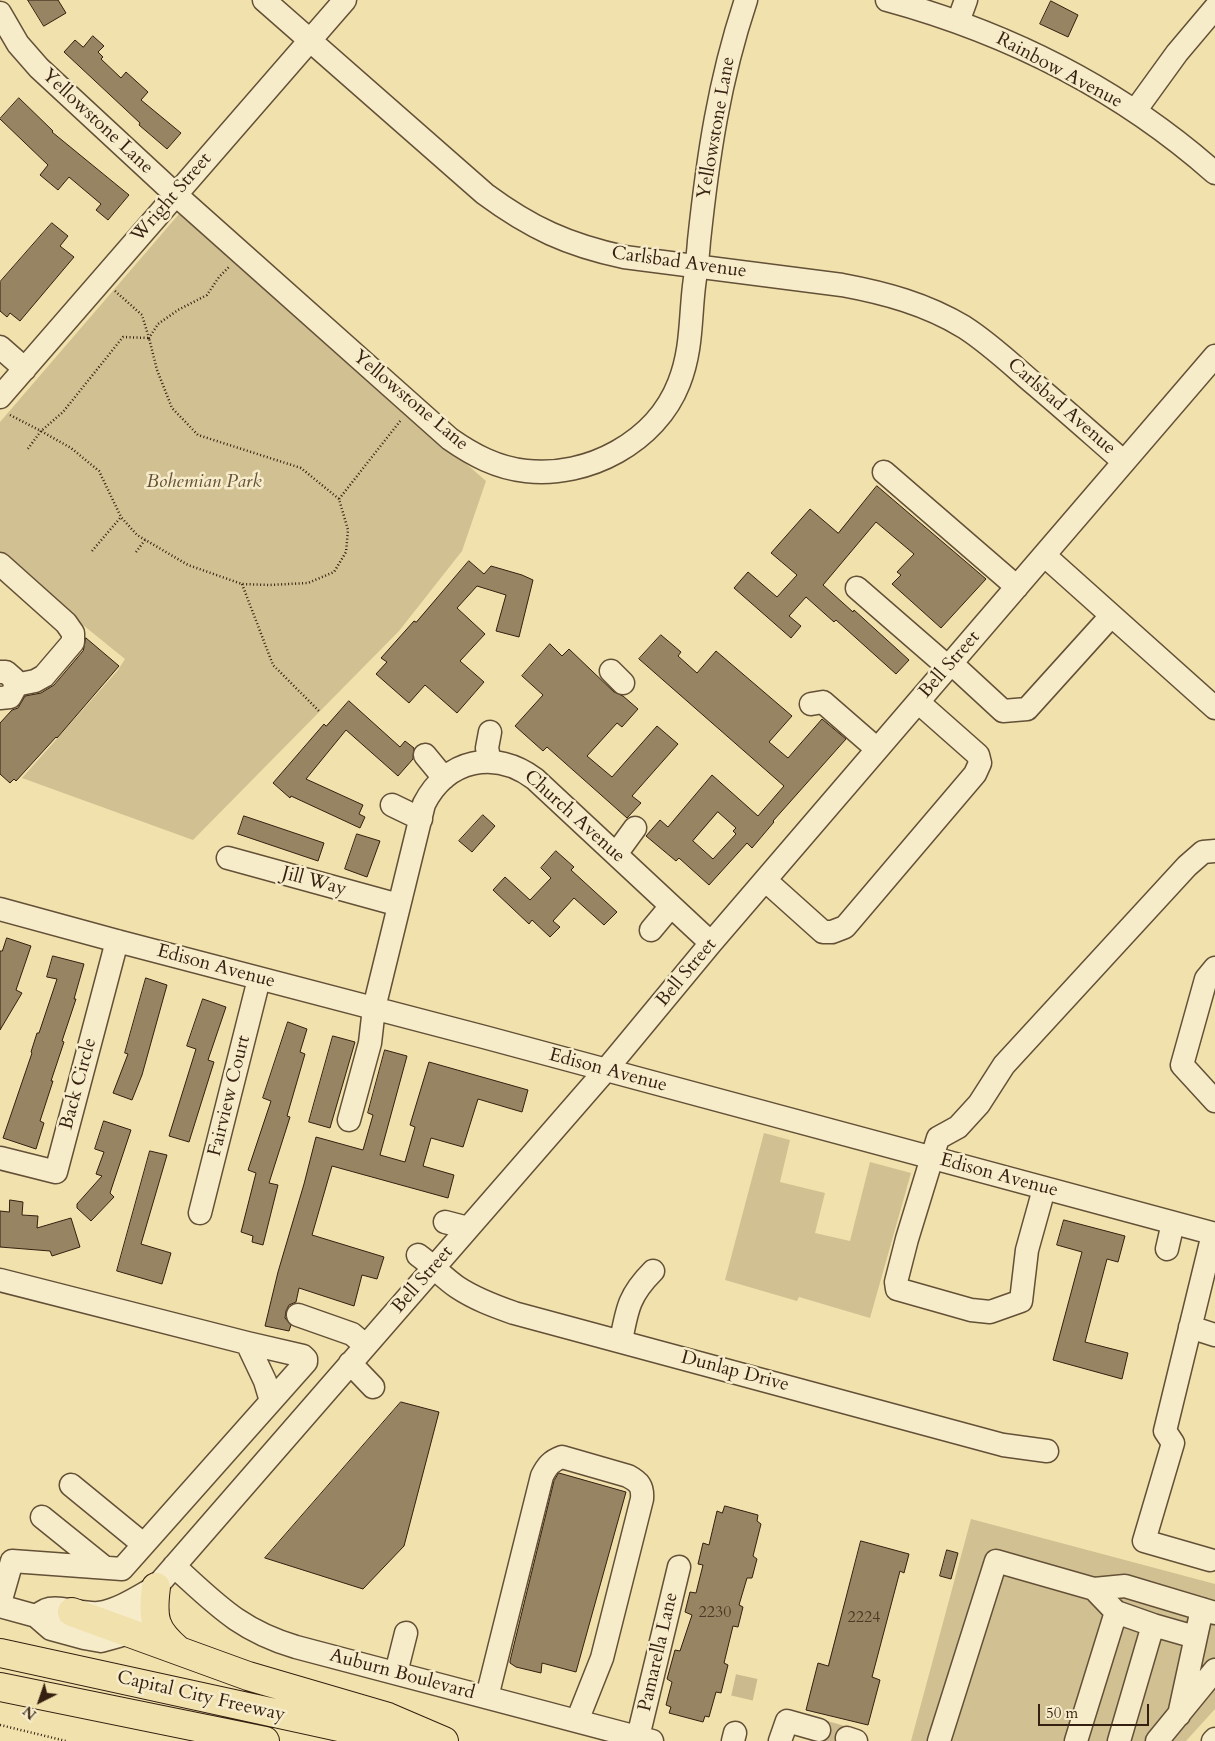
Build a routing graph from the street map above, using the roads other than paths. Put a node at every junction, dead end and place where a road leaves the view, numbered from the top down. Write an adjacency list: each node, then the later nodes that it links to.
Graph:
1 (264, 0): 9 (street, Carlsbad Avenue)
2 (345, 0): 9 (street, Wright Street)
3 (746, 0): 13 (street, Yellowstone Lane)
4 (887, 0): 8 (street, Rainbow Avenue)
5 (966, 0): 8 (street)
6 (1215, 8): 10 (street)
7 (0, 13): 12 (street, Yellowstone Lane)
8 (958, 22): 10 (street, Rainbow Avenue)
9 (310, 40): 12 (street, Wright Street); 13 (street, Carlsbad Avenue)
10 (1135, 111): 11 (street, Rainbow Avenue)
11 (1215, 173)
12 (175, 194): 13 (street, Yellowstone Lane); 16 (street, Wright Street)
13 (697, 267): 18 (street, Carlsbad Avenue)
14 (0, 347): 16 (street)
15 (1215, 356): 18 (street, Bell Street)
16 (25, 368): 17 (street, Wright Street)
17 (5, 406)
18 (1124, 462): 20 (street, Bell Street)
19 (884, 472): 22 (street)
20 (1044, 555): 22 (street, Bell Street); 24 (street)
21 (0, 564): 26 (street)
22 (1017, 587): 25 (street, Bell Street)
23 (857, 588): 25 (street)
24 (1111, 616): 25 (street); 29 (street)
25 (950, 665): 27 (street, Bell Street)
26 (5, 685)
27 (918, 702): 31 (street, Bell Street); 41 (street)
28 (811, 704): 31 (street)
29 (1215, 708)
30 (490, 732): 33 (street)
31 (877, 750): 41 (street, Bell Street)
32 (425, 755): 34 (street)
33 (490, 762): 34 (street, Church Avenue); 39 (street, Church Avenue)
34 (444, 778): 36 (street, Church Avenue)
35 (392, 805): 36 (street)
36 (421, 819): 42 (street, Church Avenue)
37 (635, 828): 39 (street)
38 (1215, 851): 55 (street)
39 (616, 854): 43 (street, Church Avenue)
40 (228, 858): 42 (street, Jill Way)
41 (765, 880): 47 (street, Bell Street)
42 (399, 905): 50 (street, Church Avenue)
43 (671, 906): 45 (street); 47 (street, Church Avenue)
44 (0, 909): 46 (street, Edison Avenue)
45 (651, 930)
46 (117, 941): 49 (street, Edison Avenue); 54 (street, Back Circle)
47 (711, 943): 51 (street, Bell Street)
48 (1215, 968): 52 (street)
49 (259, 979): 50 (street, Edison Avenue); 57 (street, Fairview Court)
50 (374, 1008): 51 (street, Edison Avenue); 53 (street, Church Avenue)
51 (605, 1071): 55 (street, Edison Avenue); 60 (street, Bell Street)
52 (1215, 1101)
53 (349, 1120)
54 (0, 1158)
55 (931, 1158): 56 (street, Edison Avenue); 56 (street)
56 (1044, 1189): 59 (street, Edison Avenue)
57 (200, 1213)
58 (445, 1222): 60 (street)
59 (1173, 1224): 61 (street, Edison Avenue); 62 (street)
60 (468, 1228): 63 (street, Bell Street)
61 (1214, 1234): 67 (street)
62 (1167, 1249)
63 (426, 1262): 69 (street, Dunlap Drive); 71 (street, Bell Street)
64 (653, 1271): 69 (street)
65 (0, 1280): 70 (street)
66 (298, 1315): 71 (street)
67 (1190, 1327): 68 (street); 79 (street)
68 (1215, 1335)
69 (621, 1341): 75 (street, Dunlap Drive)
70 (247, 1343): 74 (street); 74 (street)
71 (366, 1345): 72 (street, Bell Street)
72 (350, 1364): 73 (street); 80 (street, Bell Street)
73 (374, 1387)
74 (271, 1401): 78 (street)
75 (1048, 1451)
76 (71, 1485): 78 (street)
77 (42, 1517): 81 (street)
78 (143, 1544): 81 (street)
79 (1210, 1560)
80 (174, 1566): 84 (street, Bell Street); 98 (street, Auburn Boulevard)
81 (104, 1567): 83 (street)
82 (679, 1567): 104 (street, Pamarella Lane)
83 (5, 1569): 86 (street)
84 (156, 1587): 88 (street, Bell Street); 92 (street, Bell Street); 95 (highway)
85 (1094, 1589): 87 (street); 89 (street); 109 (street)
86 (0, 1604): 90 (street)
87 (1208, 1611): 94 (street)
88 (72, 1612): 90 (street); 92 (highway)
89 (1116, 1612): 91 (street); 110 (street)
90 (36, 1616): 92 (street)
91 (1153, 1625): 94 (street); 111 (street)
92 (126, 1631): 95 (highway)
93 (406, 1633): 98 (street)
94 (1195, 1637): 101 (street)
95 (180, 1651): 107 (highway)
96 (0, 1653): 106 (highway, Capital City Freeway)
97 (1215, 1670): 101 (street)
98 (396, 1673): 100 (street, Auburn Boulevard)
99 (0, 1687): 105 (highway, Capital City Freeway)
100 (487, 1698): 102 (street, Auburn Boulevard); 102 (street)
101 (1179, 1715): 112 (street)
102 (577, 1722): 104 (street, Auburn Boulevard)
103 (819, 1730): 108 (street)
104 (645, 1739)
105 (265, 1741)
106 (403, 1741)
107 (444, 1741)
108 (780, 1741)
109 (939, 1741)
110 (1076, 1741)
111 (1119, 1741)
112 (1157, 1741)

